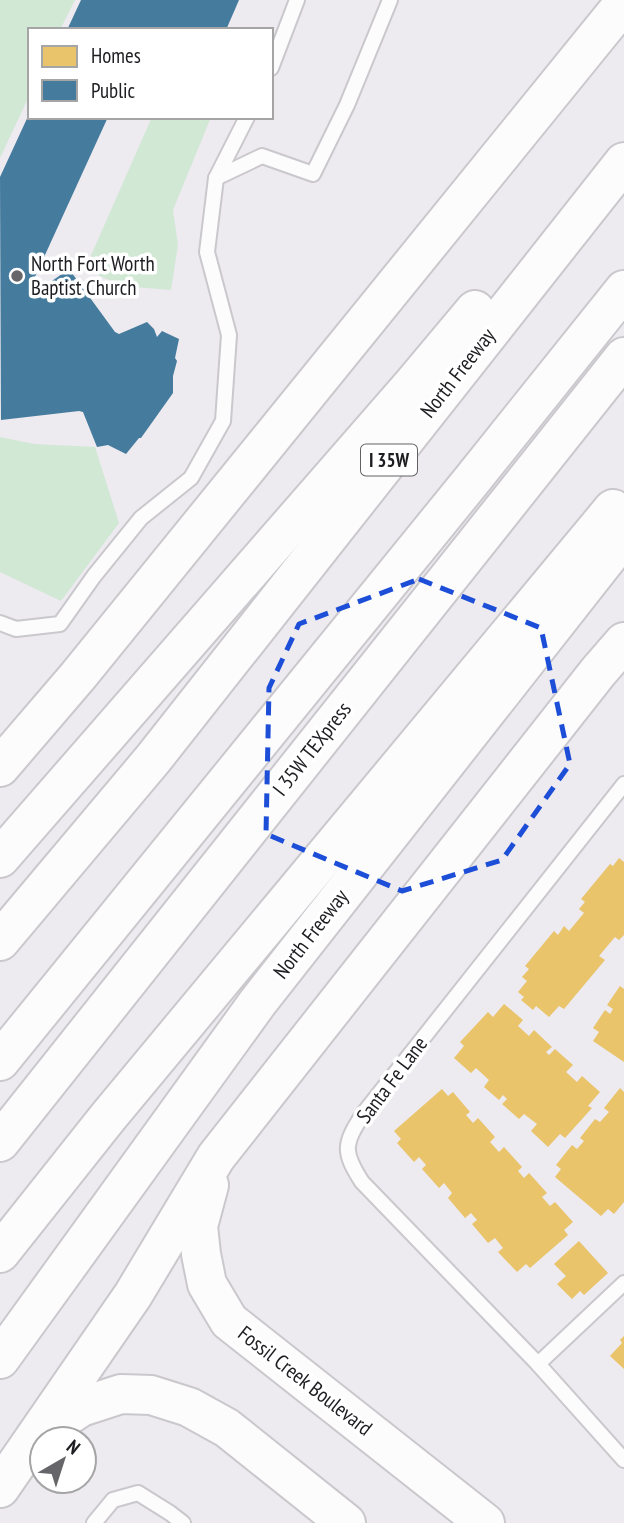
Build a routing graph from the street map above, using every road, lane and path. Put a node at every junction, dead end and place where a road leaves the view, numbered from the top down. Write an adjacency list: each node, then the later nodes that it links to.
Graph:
1 (297, 0): 4 (lane)
2 (390, 0): 8 (lane)
3 (624, 3): 15 (main road)
4 (273, 63)
5 (246, 119): 8 (lane)
6 (624, 146): 17 (main road)
7 (624, 162): 18 (main road, North Freeway / I 35W)
8 (216, 178): 13 (lane)
9 (624, 290): 19 (main road)
10 (624, 357): 20 (main road, I 35W TEXpress)
11 (624, 495): 22 (main road)
12 (624, 514): 24 (main road, North Freeway)
13 (0, 623)
14 (624, 642): 21 (main road)
15 (0, 767)
16 (624, 784): 25 (lane, Santa Fe Lane)
17 (0, 858)
18 (0, 941)
19 (0, 1061)
20 (0, 1142)
21 (216, 1157): 26 (main road); 34 (main road, Fossil Creek Boulevard)
22 (0, 1253)
23 (624, 1283): 25 (lane)
24 (0, 1359)
25 (538, 1364): 29 (lane, Santa Fe Lane)
26 (43, 1425)
27 (53, 1425): 33 (main road)
28 (28, 1447): 30 (main road)
29 (624, 1460)
30 (0, 1488)
31 (94, 1523): 32 (lane)
32 (183, 1523)
33 (346, 1523)
34 (485, 1523)

